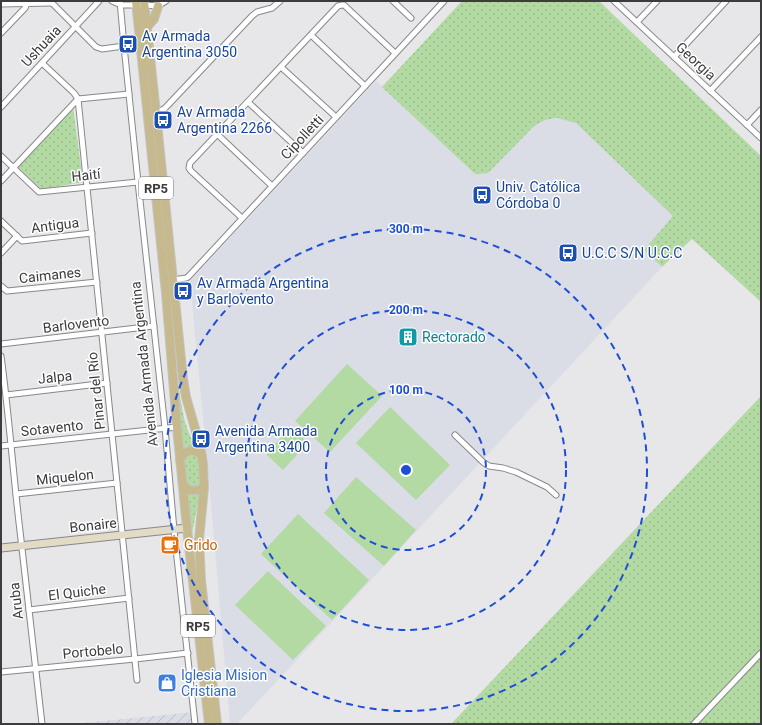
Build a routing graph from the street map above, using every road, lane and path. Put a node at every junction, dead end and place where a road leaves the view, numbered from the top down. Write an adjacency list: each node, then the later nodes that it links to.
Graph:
1 (99, 1): 18 (street, Ushuaia)
2 (112, 1): 12 (street)
3 (166, 1): 15 (street)
4 (280, 1): 35 (street)
5 (393, 1): 16 (street)
6 (444, 1): 24 (street, Cipolletti)
7 (614, 1): 17 (street, Georgia)
8 (657, 1): 17 (street)
9 (726, 1): 25 (street)
10 (52, 2): 11 (street); 18 (street)
11 (27, 3): 14 (street); 20 (street)
12 (121, 3): 13 (street); 23 (street, Avenida Armada Argentina)
13 (140, 3): 15 (street); 19 (main road, RP5); 61 (main road, Avenida Armada Argentina / RP5)
14 (1, 4)
15 (157, 4): 19 (main road)
16 (411, 18)
17 (637, 22): 25 (street, Georgia)
18 (76, 27): 23 (street); 26 (street, Ushuaia)
19 (147, 27): 35 (main road, RP5)
20 (1, 33)
21 (311, 35): 24 (street); 27 (street); 28 (street)
22 (761, 37): 29 (street)
23 (124, 46): 30 (street, Avenida Armada Argentina)
24 (395, 53): 28 (street, Cipolletti)
25 (674, 57): 29 (street, Georgia)
26 (42, 63): 31 (street); 33 (street, Ushuaia)
27 (281, 67): 32 (street); 36 (street)
28 (365, 86): 36 (street, Cipolletti)
29 (710, 91): 37 (street, Georgia)
30 (129, 94): 31 (street); 44 (street, Avenida Armada Argentina)
31 (78, 99): 42 (street); 46 (street, Pinar del Río)
32 (248, 102): 38 (street); 40 (street)
33 (1, 107)
34 (761, 110): 37 (street)
35 (156, 112): 52 (main road, RP5)
36 (336, 117): 40 (street, Cipolletti)
37 (747, 125): 39 (street, Georgia)
38 (217, 134): 45 (street); 47 (street)
39 (761, 138)
40 (303, 153): 45 (street, Cipolletti)
41 (1, 156): 42 (street)
42 (13, 168): 43 (street); 46 (street, Haití)
43 (1, 181)
44 (138, 182): 46 (street, Haití); 55 (street, Avenida Armada Argentina)
45 (272, 186): 47 (street, Cipolletti)
46 (87, 187): 49 (street, Pinar del Río)
47 (242, 218): 52 (street, Cipolletti)
48 (1, 221): 50 (street)
49 (92, 233): 50 (street, Antigua); 53 (street, Pinar del Río)
50 (17, 236): 51 (street)
51 (1, 253)
52 (172, 280): 67 (main road, RP5)
53 (97, 282): 54 (street, Caimanes); 56 (street, Pinar del Río)
54 (1, 286)
55 (154, 326): 56 (street, Barlovento); 62 (street, Avenida Armada Argentina)
56 (102, 333): 57 (street, Barlovento); 59 (street, Pinar del Río)
57 (1, 344)
58 (1, 356): 60 (street, Aruba)
59 (107, 383): 60 (street, Jalpa); 63 (street, Pinar del Río)
60 (6, 395): 65 (street, Aruba)
61 (177, 427): 62 (street, Sotavento); 68 (main road, Avenida Armada Argentina / RP5)
62 (165, 428): 63 (street, Sotavento); 75 (street, Avenida Armada Argentina)
63 (112, 434): 65 (street, Sotavento); 69 (street, Pinar del Río)
64 (455, 435): 73 (street)
65 (11, 444): 66 (street, Sotavento); 72 (street, Aruba)
66 (1, 446)
67 (202, 456): 68 (main road); 71 (main road, RP5)
68 (180, 460): 70 (main road, Avenida Armada Argentina / RP5)
69 (117, 483): 72 (street, Miquelon); 76 (street, Pinar del Río)
70 (183, 483): 71 (main road); 74 (main road, Avenida Armada Argentina / RP5)
71 (204, 488): 90 (main road, RP5)
72 (16, 494): 77 (street, Aruba)
73 (556, 496)
74 (187, 528): 75 (street, Bonaire); 89 (main road, RP5)
75 (174, 530): 76 (street, Bonaire); 81 (street, Avenida Armada Argentina)
76 (122, 535): 77 (street, Bonaire); 79 (street, Pinar del Río)
77 (21, 546): 78 (street, Bonaire); 80 (street, Aruba)
78 (1, 548)
79 (129, 598): 80 (street, El Quiche); 83 (street, Pinar del Río)
80 (29, 610): 84 (street, Aruba)
81 (188, 653): 83 (street, Portobelo); 88 (street, Avenida Armada Argentina)
82 (761, 653): 91 (street)
83 (135, 659): 84 (street, Portobelo); 86 (street, Pinar del Río)
84 (36, 669): 85 (street, Portobelo); 87 (street, Aruba)
85 (1, 672)
86 (137, 680)
87 (42, 724)
88 (195, 724)
89 (209, 724)
90 (217, 724)
91 (694, 724)

